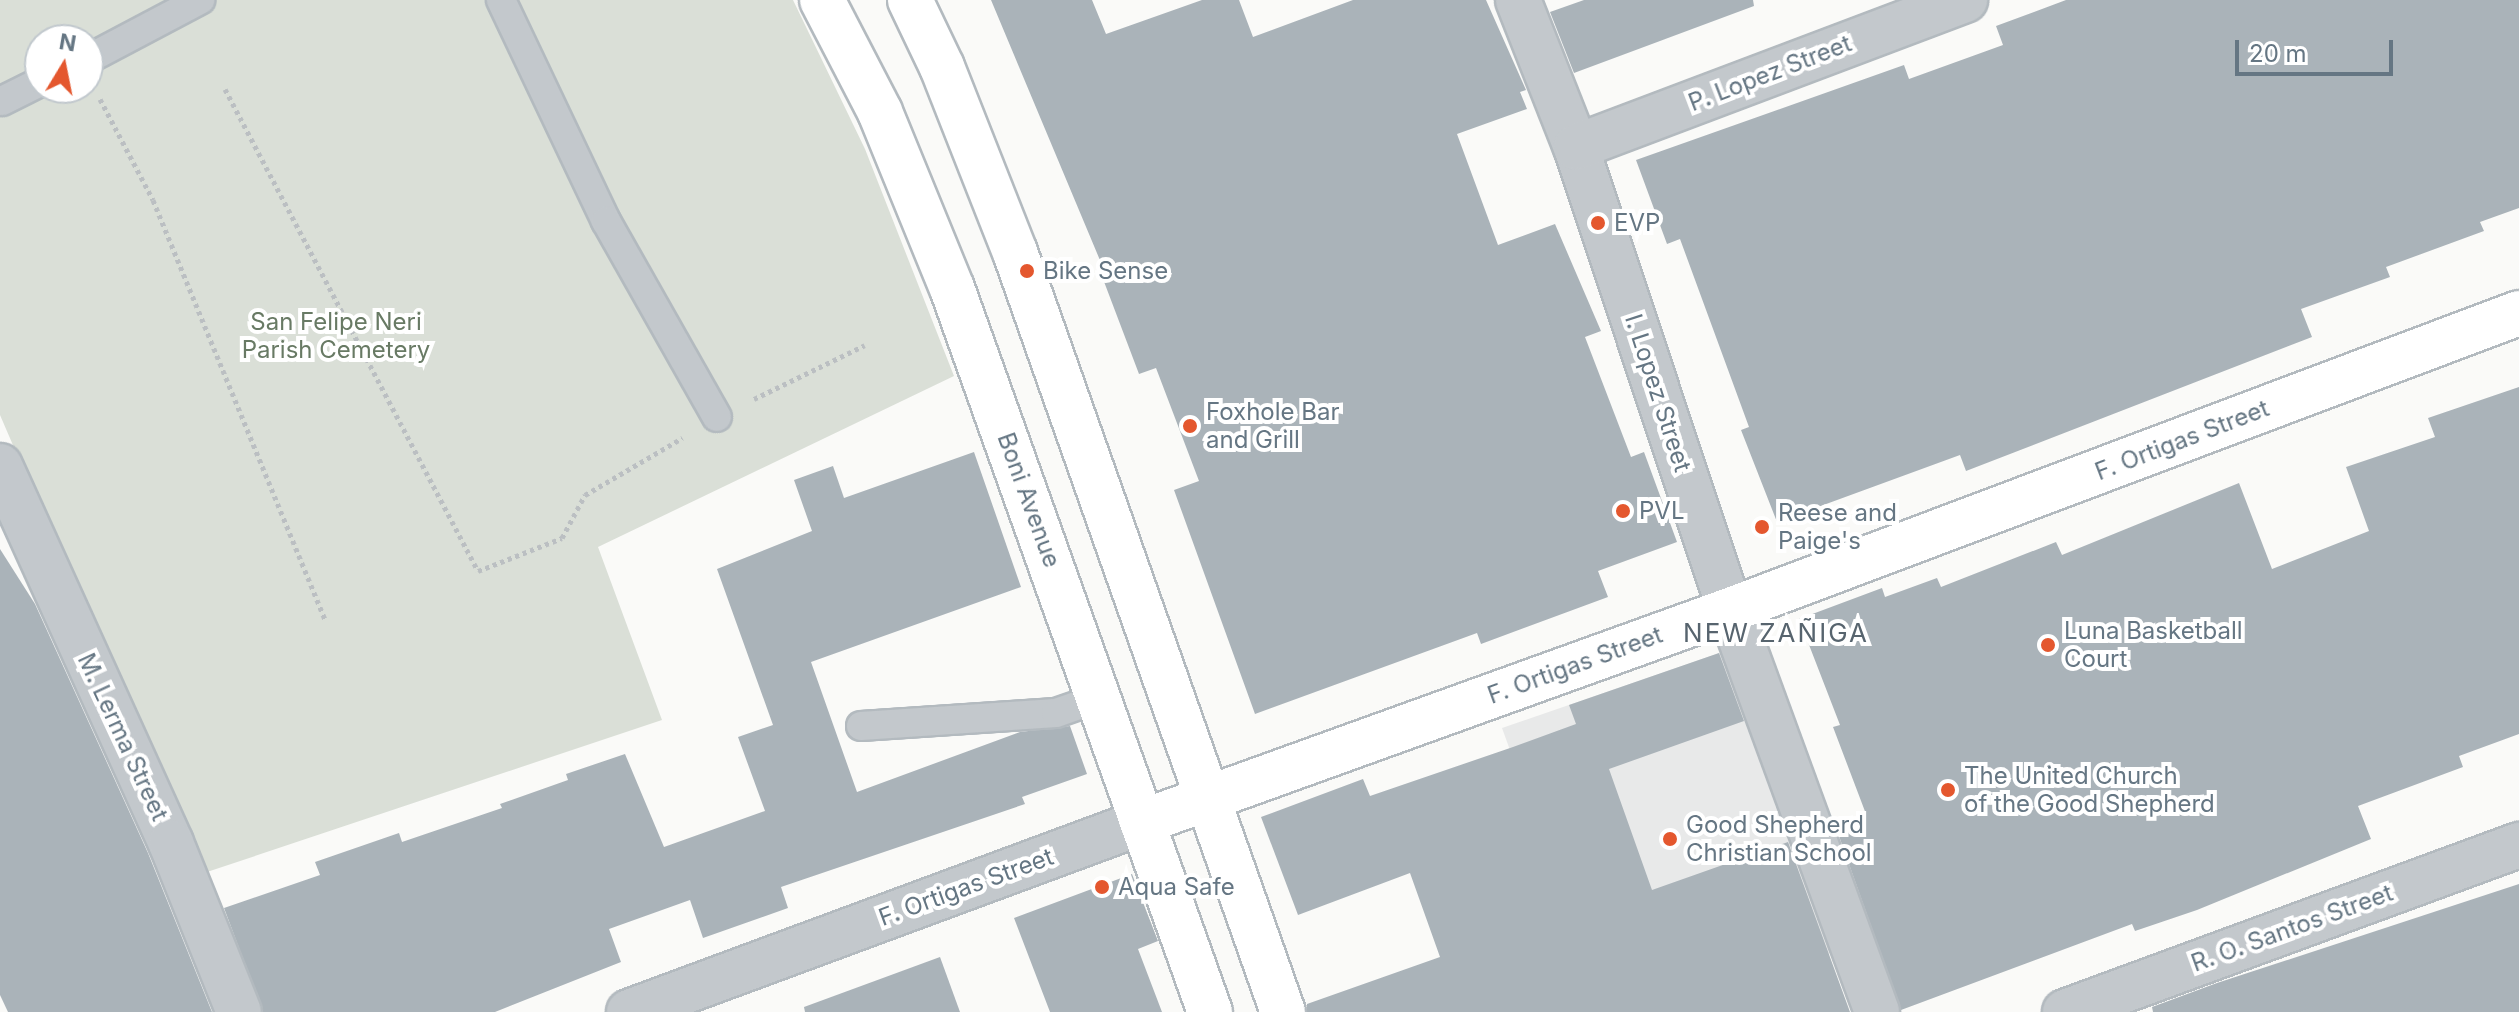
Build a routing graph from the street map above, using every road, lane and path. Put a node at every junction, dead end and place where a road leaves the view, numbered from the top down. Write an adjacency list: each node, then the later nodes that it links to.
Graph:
1 (200, 0): 7 (lane)
2 (501, 0): 15 (lane)
3 (822, 0): 19 (main road, Boni Avenue)
4 (910, 0): 21 (main road)
5 (1518, 0): 12 (street, I. Lopez Street)
6 (1965, 0): 12 (street, P. Lopez Street)
7 (104, 51)
8 (225, 89): 15 (path)
9 (24, 90): 10 (lane)
10 (2, 101)
11 (102, 104): 18 (path)
12 (1576, 147): 17 (street, I. Lopez Street)
13 (2519, 313): 17 (main road, F. Ortigas Street)
14 (865, 345): 15 (path)
15 (717, 417)
16 (0, 466): 24 (street, M. Lerma Street)
17 (1730, 610): 21 (main road, F. Ortigas Street); 28 (street, I. Lopez Street)
18 (326, 621)
19 (1099, 698): 20 (lane); 22 (main road, Boni Avenue)
20 (861, 726)
21 (1205, 799): 22 (main road, F. Ortigas Street); 27 (main road)
22 (1142, 822): 25 (street, F. Ortigas Street); 26 (main road, Boni Avenue)
23 (2519, 845): 29 (street, R. O. Santos Street)
24 (239, 1012)
25 (629, 1012)
26 (1210, 1012)
27 (1283, 1012)
28 (1877, 1012)
29 (2065, 1012)

